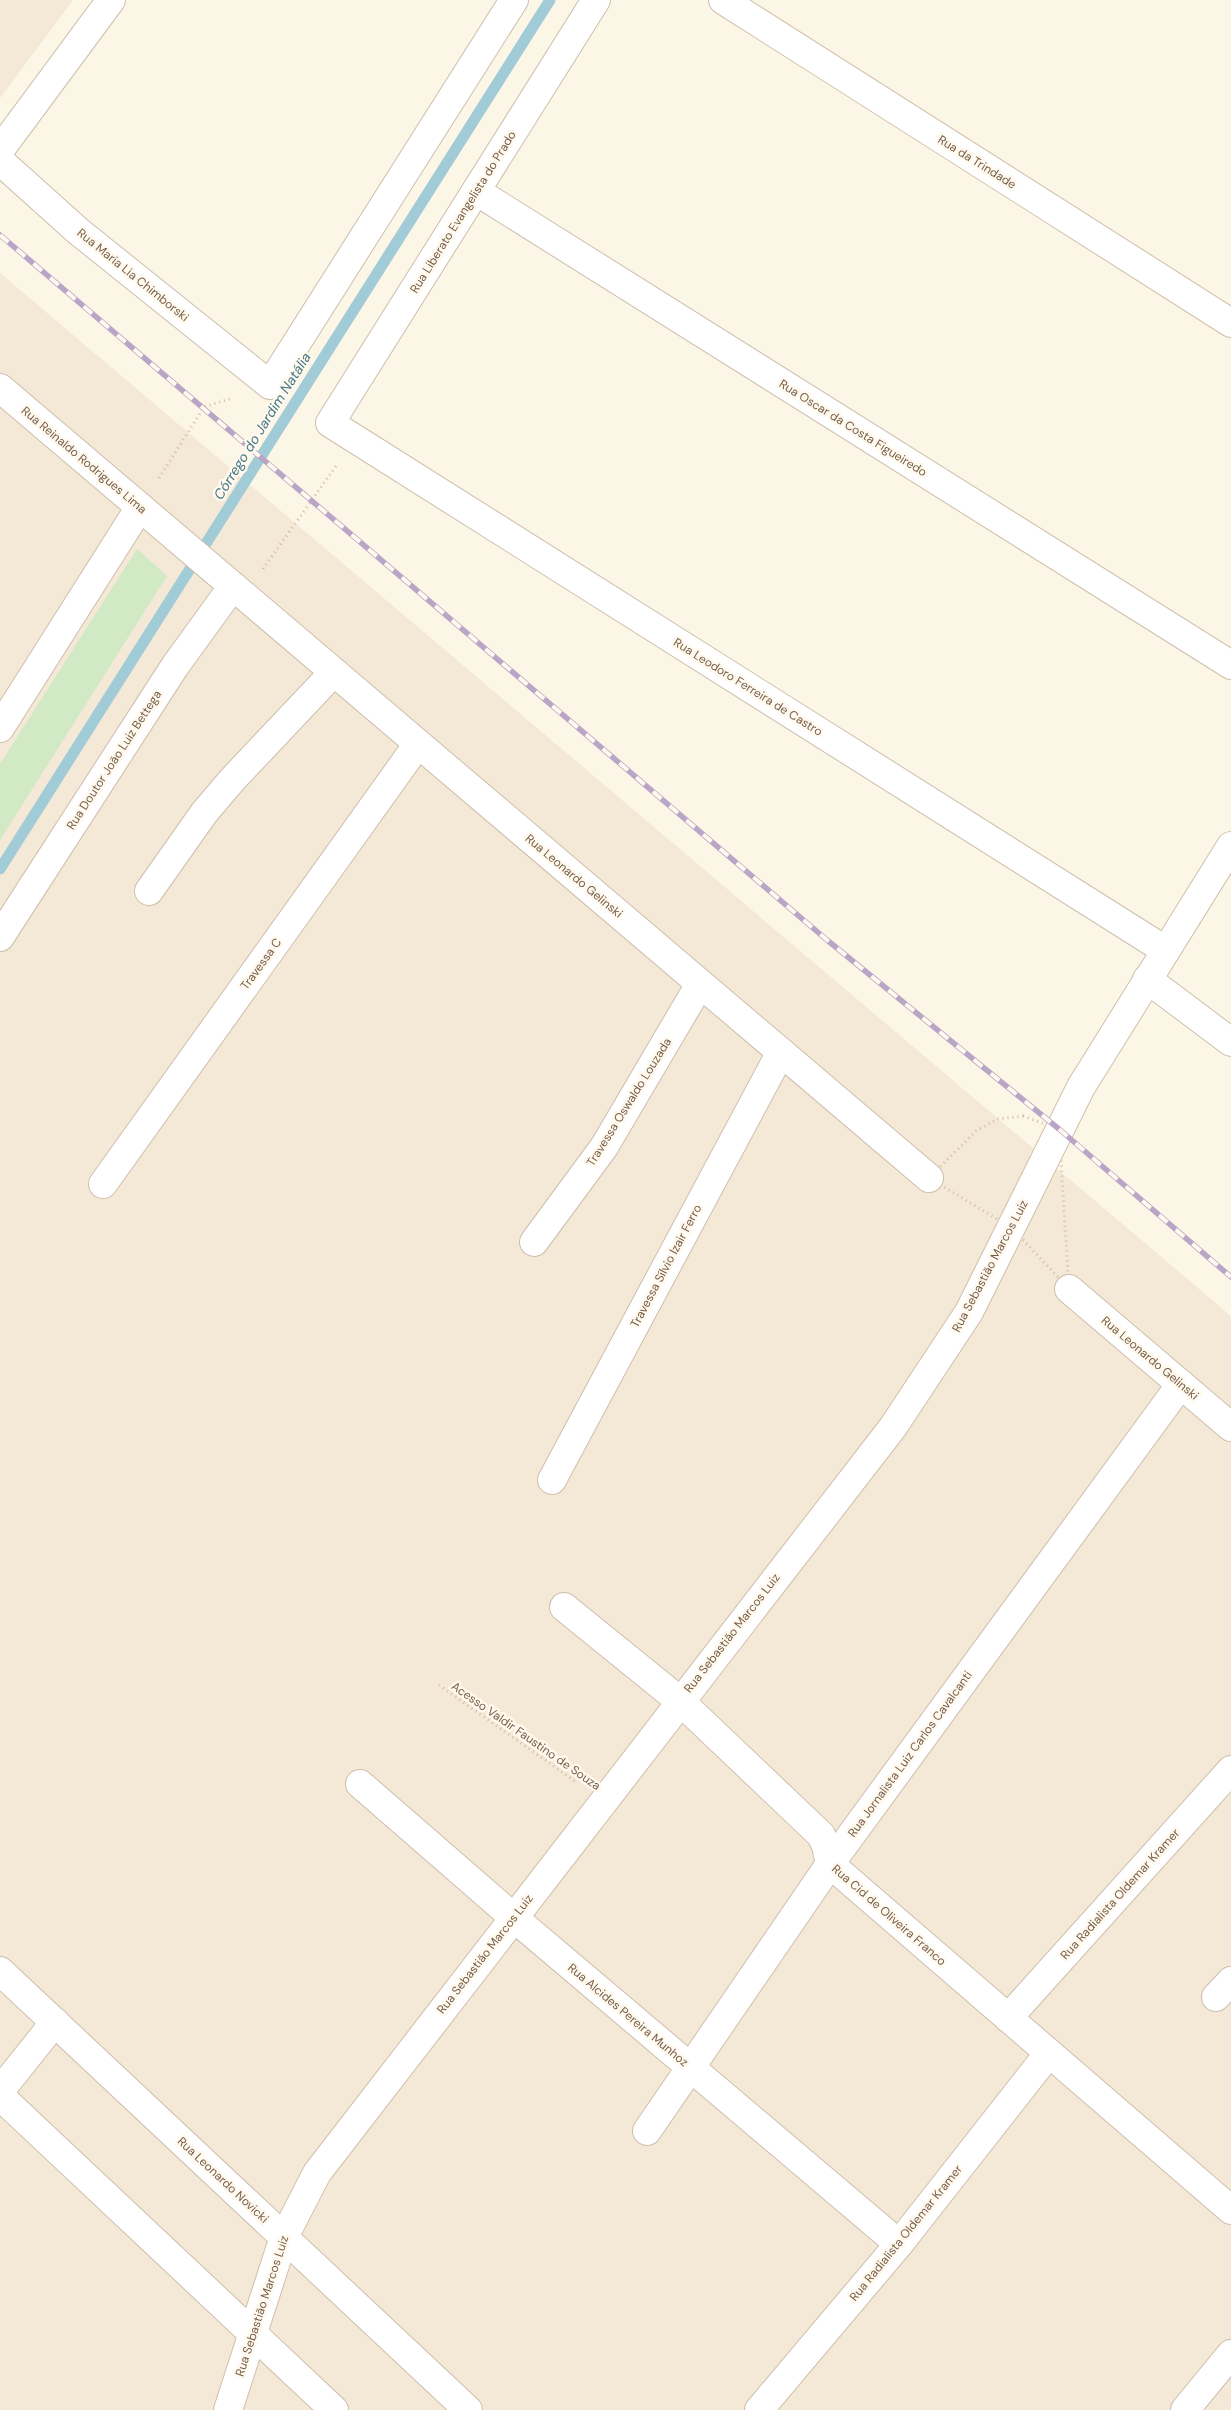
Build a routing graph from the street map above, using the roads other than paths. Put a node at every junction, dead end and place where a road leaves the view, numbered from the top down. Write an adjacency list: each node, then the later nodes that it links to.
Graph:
1 (111, 0): 5 (street)
2 (514, 0): 6 (street, Rua Maria Lia Chimborski)
3 (596, 0): 7 (street, Rua Liberato Evangelista do Prado)
4 (723, 0): 8 (street, Rua da Trindade)
5 (0, 150)
6 (0, 161)
7 (476, 191): 10 (street, Rua Liberato Evangelista do Prado); 13 (street, Rua Oscar da Costa Figueiredo)
8 (1231, 323)
9 (0, 388): 11 (street, Rua Reinaldo Rodrigues Lima)
10 (330, 423): 20 (street, Rua Leodoro Ferreira de Castro)
11 (140, 508): 12 (street, Rua Reinaldo Rodrigues Lima); 15 (street)
12 (232, 586): 14 (street, Rua Leonardo Gelinski); 19 (street, Rua Doutor João Luiz Bettega)
13 (1231, 665)
14 (334, 672): 16 (street, Rua Leonardo Gelinski); 18 (street)
15 (0, 728)
16 (418, 744): 22 (street, Rua Leonardo Gelinski); 26 (street, Travessa C)
17 (1231, 846): 20 (street, Rua Sebastião Marcos Luiz)
18 (149, 891)
19 (0, 938)
20 (1165, 950): 21 (street, Rua Sebastião Marcos Luiz)
21 (1147, 979): 23 (street); 33 (street, Rua Sebastião Marcos Luiz)
22 (700, 984): 24 (street, Rua Leonardo Gelinski); 27 (street, Travessa Oswaldo Louzada)
23 (1231, 1042)
24 (781, 1052): 25 (street, Rua Leonardo Gelinski); 31 (street, Travessa Sílvio Izair Ferro)
25 (929, 1178)
26 (103, 1184)
27 (534, 1242)
28 (1070, 1289): 29 (street, Rua Leonardo Gelinski)
29 (1181, 1384): 30 (street, Rua Leonardo Gelinski); 36 (street, Rua Jornalista Luiz Carlos Cavalcanti)
30 (1231, 1427)
31 (552, 1480)
32 (564, 1607): 33 (street, Rua Cid de Oliveira Franco)
33 (680, 1701): 36 (street, Rua Cid de Oliveira Franco); 37 (street, Rua Sebastião Marcos Luiz)
34 (1231, 1770): 39 (street, Rua Radialista Oldemar Kramer)
35 (360, 1784): 37 (street, Rua Alcides Pereira Munhoz)
36 (830, 1864): 39 (street, Rua Cid de Oliveira Franco); 42 (street, Rua Jornalista Luiz Carlos Cavalcanti)
37 (514, 1917): 42 (street, Rua Alcides Pereira Munhoz); 47 (street, Rua Sebastião Marcos Luiz)
38 (0, 1971): 40 (street, Rua Leonardo Novicki)
39 (1008, 2018): 41 (street, Rua Cid de Oliveira Franco)
40 (55, 2022): 43 (street); 47 (street, Rua Leonardo Novicki)
41 (1049, 2053): 46 (street, Rua Cid de Oliveira Franco); 48 (street, Rua Radialista Oldemar Kramer)
42 (691, 2069): 45 (street, Rua Jornalista Luiz Carlos Cavalcanti); 48 (street, Rua Alcides Pereira Munhoz)
43 (0, 2091)
44 (0, 2096): 49 (street)
45 (647, 2131)
46 (1231, 2210)
47 (284, 2237): 49 (street, Rua Sebastião Marcos Luiz); 53 (street, Rua Leonardo Novicki)
48 (899, 2244): 54 (street, Rua Radialista Oldemar Kramer)
49 (252, 2333): 51 (street, Rua Sebastião Marcos Luiz); 52 (street)
50 (1231, 2354): 55 (street)
51 (228, 2410)
52 (334, 2410)
53 (468, 2410)
54 (759, 2410)
55 (1184, 2410)

